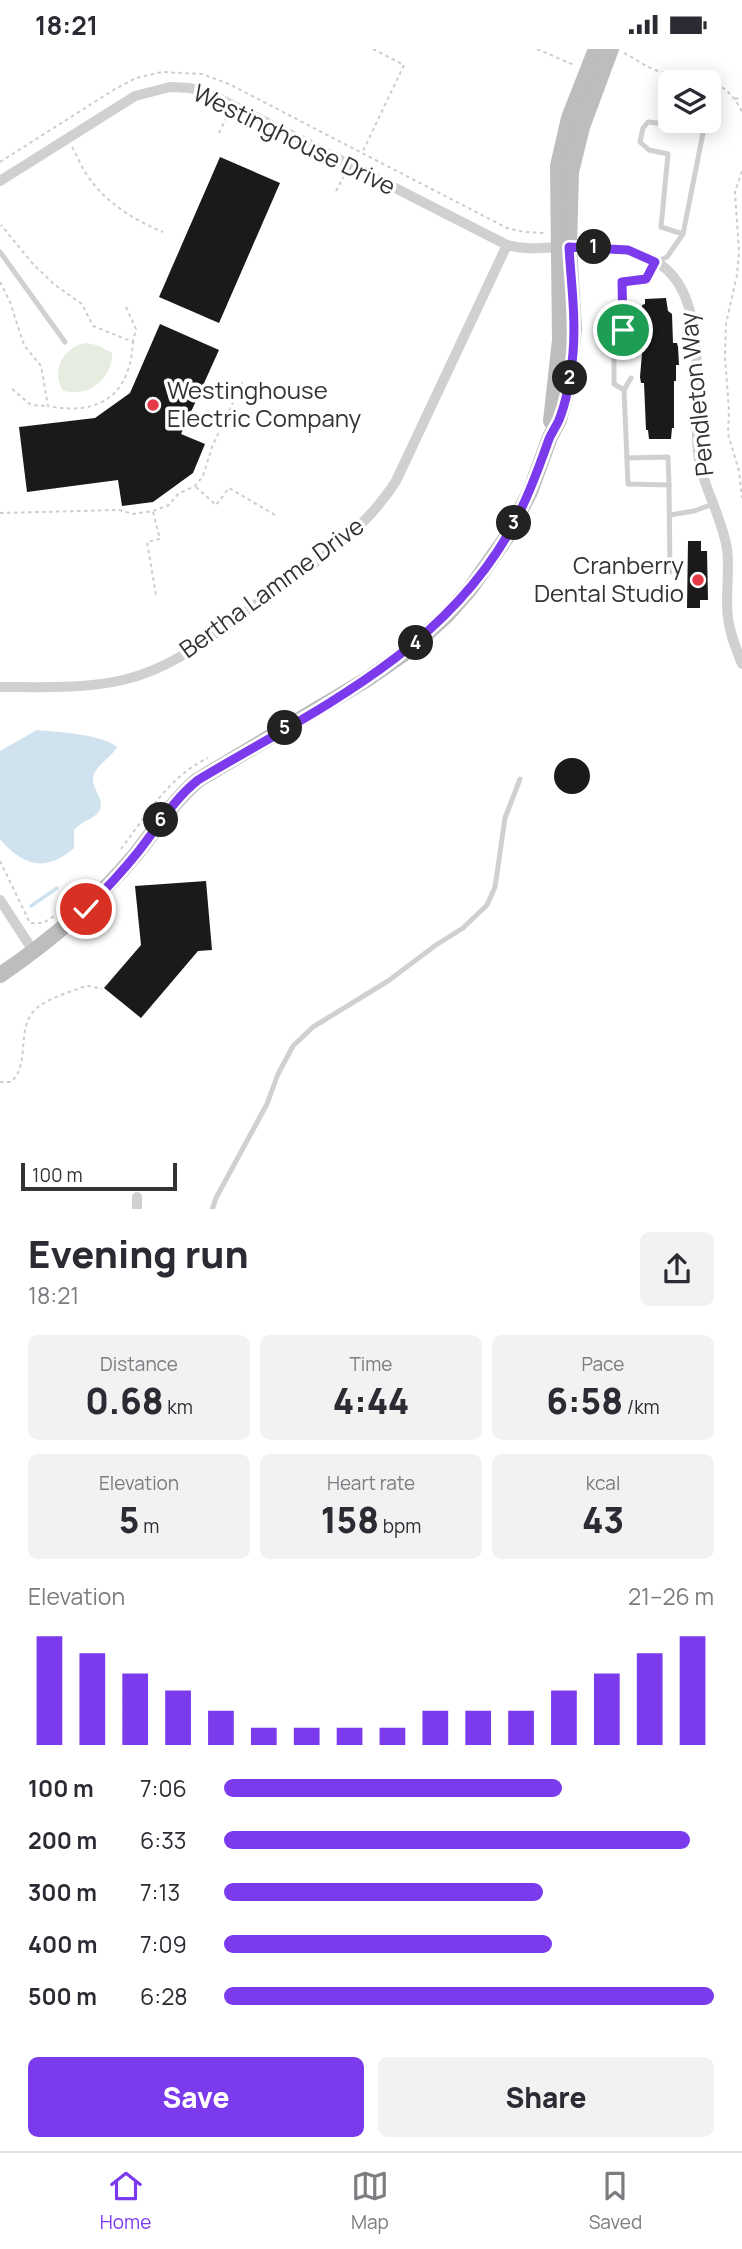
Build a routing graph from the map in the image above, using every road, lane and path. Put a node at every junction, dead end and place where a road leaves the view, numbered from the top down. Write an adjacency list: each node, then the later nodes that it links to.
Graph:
1 (373, 49): 11 (path)
2 (537, 49): 5 (path)
3 (596, 49): 19 (street)
4 (619, 50): 7 (path); 19 (street)
5 (577, 66)
6 (742, 97): 7 (path)
7 (734, 99): 8 (path)
8 (742, 112)
9 (59, 125): 10 (path); 11 (path); 12 (path)
10 (67, 138): 14 (street, Westinghouse Drive); 15 (path); 18 (street, Westinghouse Drive)
11 (362, 153): 16 (path)
12 (0, 162)
13 (742, 171): 35 (path)
14 (0, 181)
15 (163, 232)
16 (546, 233)
17 (683, 234): 17 (lane); 21 (lane)
18 (507, 245): 19 (street, Westinghouse Drive); 44 (street, Bertha Lamme Drive)
19 (564, 247): 21 (street, Pendleton Way); 49 (street)
20 (0, 252): 23 (lane)
21 (655, 262): 25 (lane); 36 (street, Pendleton Way)
22 (126, 307): 24 (path)
23 (65, 342)
24 (133, 342)
25 (624, 353): 26 (lane); 29 (lane)
26 (630, 361)
27 (631, 378): 29 (lane)
28 (12, 389): 31 (path)
29 (624, 390): 32 (lane)
30 (260, 391): 34 (path)
31 (47, 406)
32 (627, 458): 33 (lane); 33 (lane)
33 (668, 485): 40 (lane)
34 (195, 486): 37 (path); 39 (path)
35 (742, 498)
36 (713, 504): 40 (lane); 43 (street, Pendleton Way)
37 (153, 512): 38 (path); 42 (path)
38 (0, 513)
39 (275, 516)
40 (670, 516): 41 (lane)
41 (670, 572)
42 (156, 595)
43 (742, 664)
44 (0, 687)
45 (520, 779): 55 (lane)
46 (0, 861): 48 (path)
47 (0, 900): 49 (street)
48 (30, 923)
49 (34, 952): 50 (street)
50 (0, 975)
51 (102, 989): 52 (path)
52 (0, 1083)
53 (138, 1197): 54 (street)
54 (137, 1209)
55 (212, 1209)

